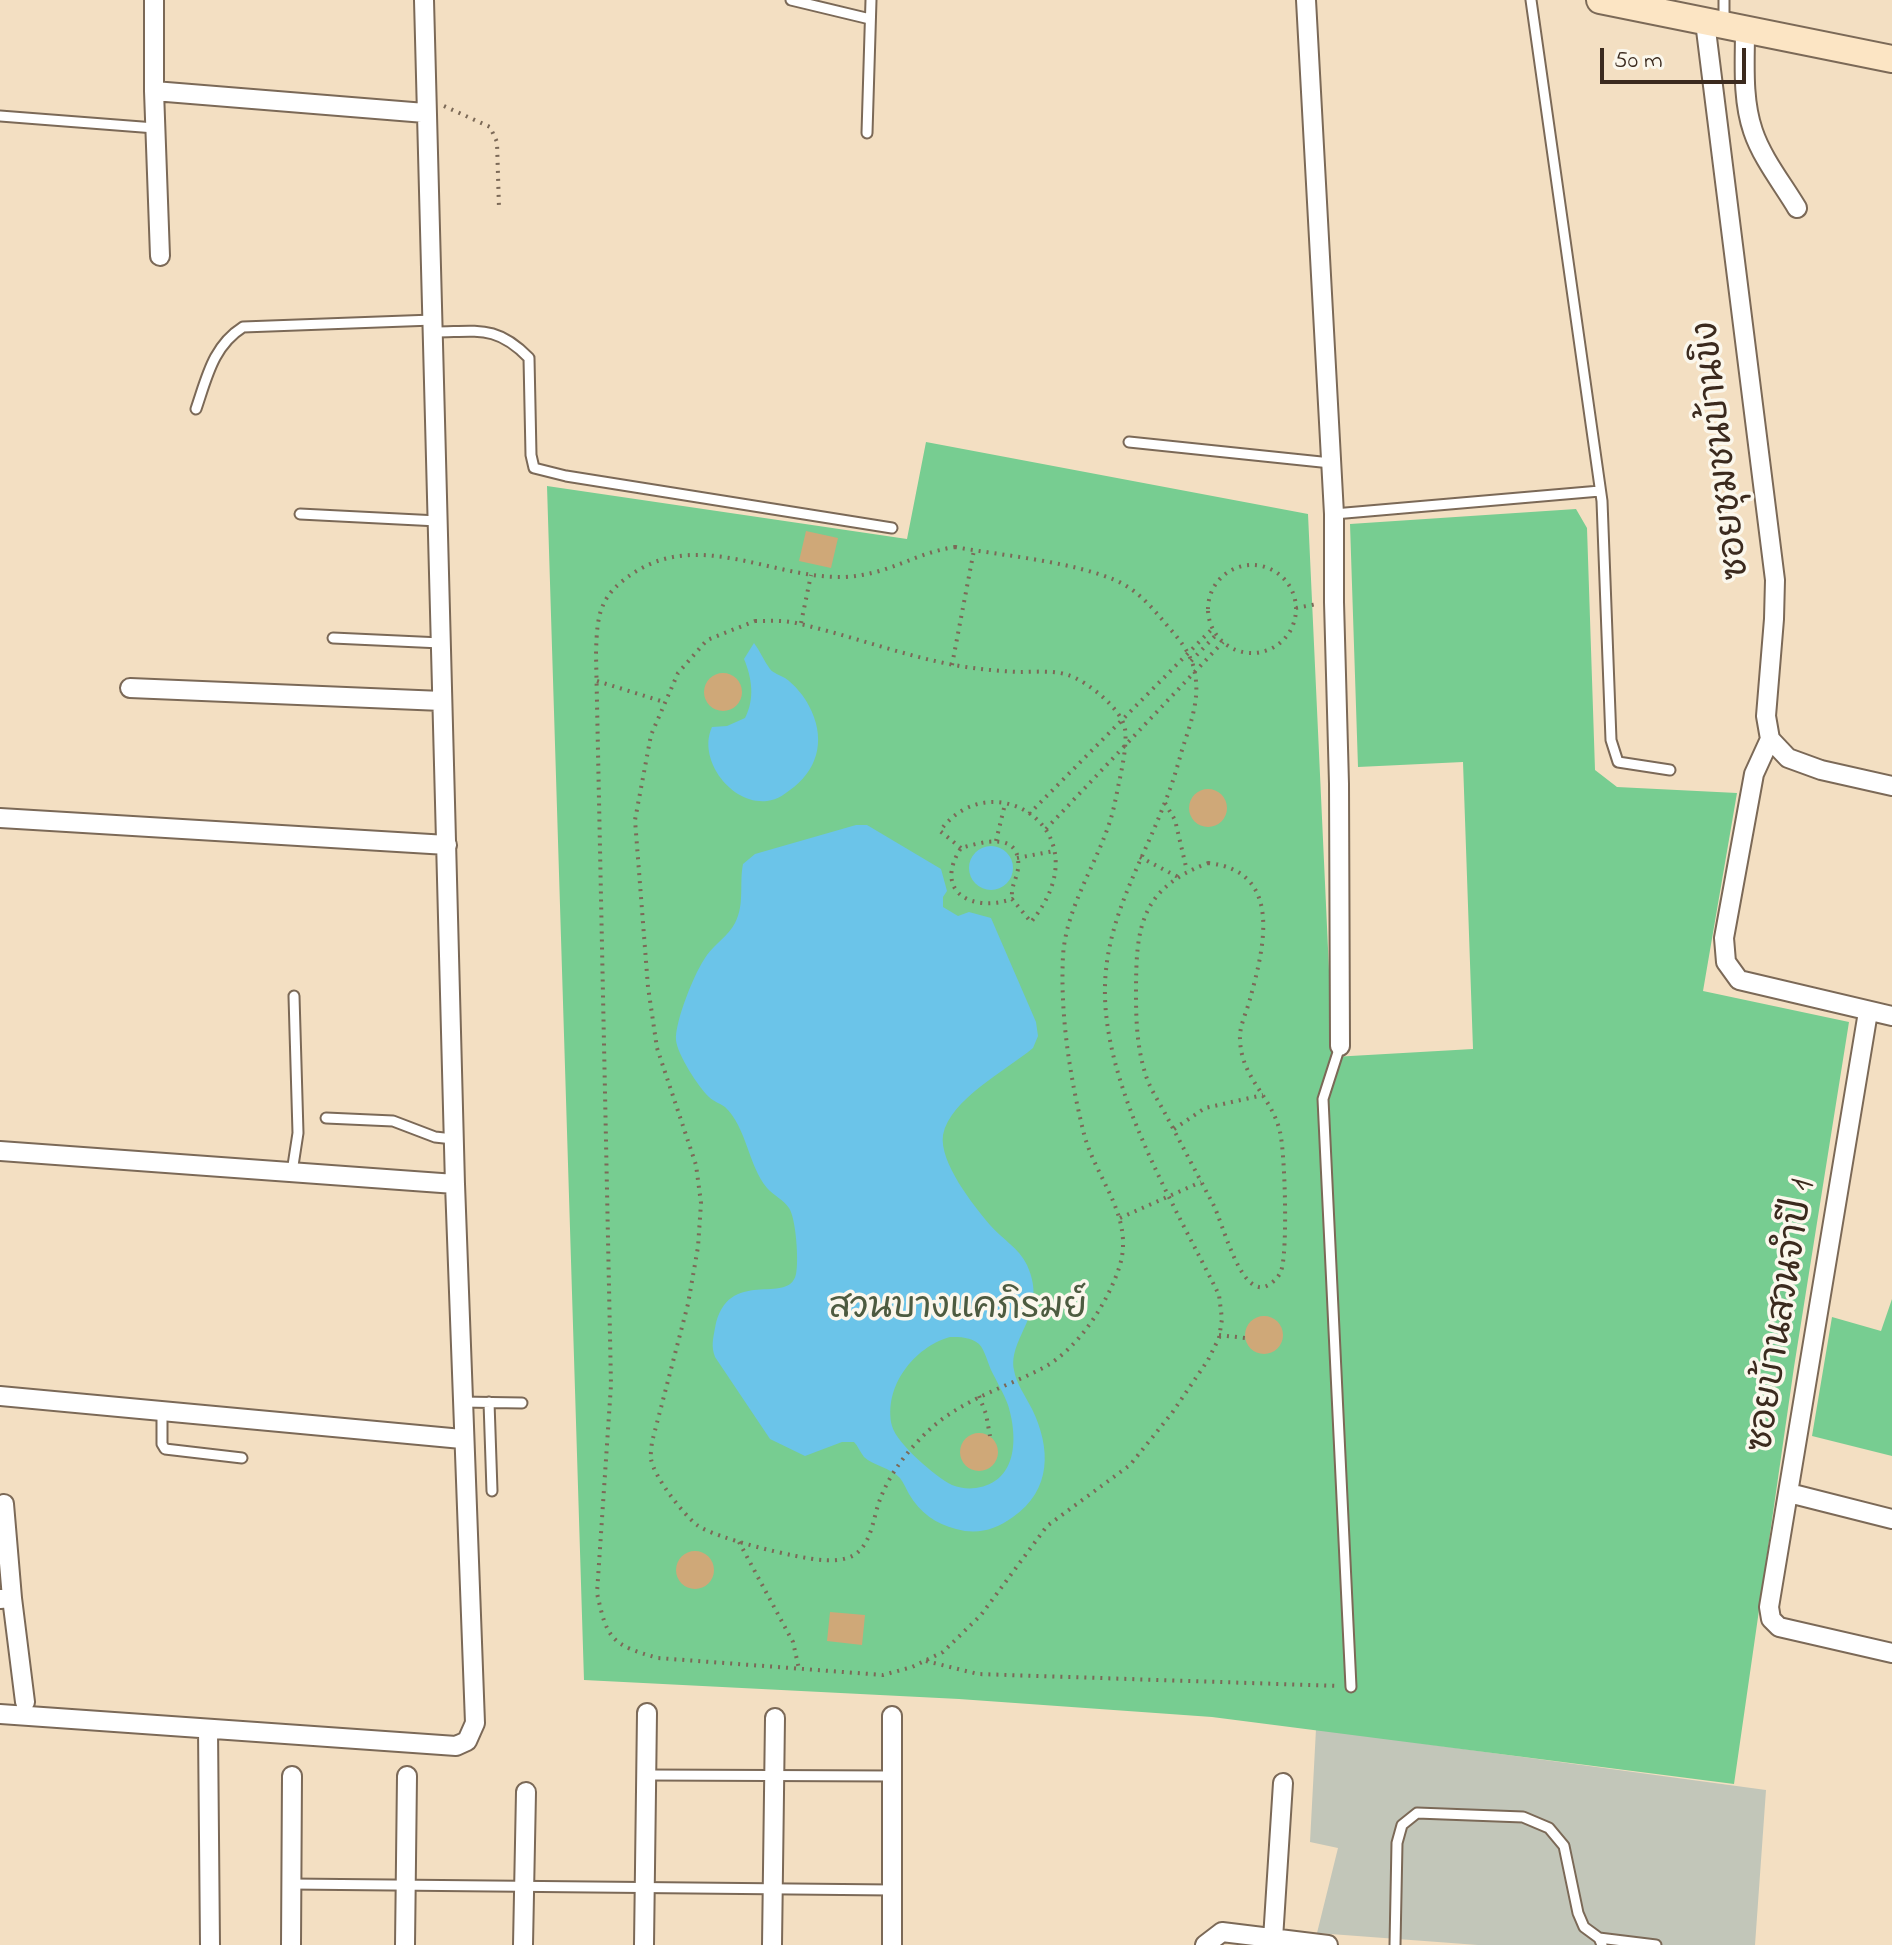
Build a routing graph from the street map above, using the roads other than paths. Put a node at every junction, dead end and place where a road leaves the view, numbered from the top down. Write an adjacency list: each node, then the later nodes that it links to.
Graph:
1 (154, 0): 11 (street)
2 (424, 0): 12 (street)
3 (791, 0): 8 (lane)
4 (871, 0): 8 (lane)
5 (1306, 0): 21 (street)
6 (1531, 0): 22 (lane)
7 (1600, 0): 9 (main road)
8 (870, 19): 15 (lane)
9 (1724, 19): 10 (main road); 16 (street); 31 (street, ซอยชุมชนบ้านขิง)
10 (1892, 59)
11 (154, 91): 12 (street); 14 (street)
12 (425, 106): 18 (street)
13 (0, 116): 14 (lane)
14 (155, 128): 17 (street)
15 (867, 133)
16 (1797, 208)
17 (160, 256)
18 (433, 326): 19 (lane); 25 (street); 26 (lane)
19 (196, 409)
20 (1129, 442): 21 (lane)
21 (1331, 463): 24 (street)
22 (1600, 491): 24 (lane); 32 (lane)
23 (300, 514): 25 (lane)
24 (1334, 514): 39 (street)
25 (438, 521): 28 (street)
26 (892, 528)
27 (333, 638): 28 (lane)
28 (441, 643): 30 (street)
29 (130, 688): 30 (street)
30 (442, 701): 35 (street)
31 (1770, 739): 33 (street); 37 (street)
32 (1670, 770)
33 (1892, 786)
34 (0, 818): 35 (street)
35 (447, 845): 41 (street)
36 (294, 996): 43 (lane)
37 (1868, 1012): 38 (street); 53 (street, ซอยบ้านสวนจำปี 1)
38 (1892, 1016)
39 (1340, 1046): 58 (lane)
40 (326, 1118): 41 (lane)
41 (453, 1139): 44 (street)
42 (0, 1151): 43 (street)
43 (292, 1172): 44 (street)
44 (455, 1184): 46 (street)
45 (0, 1396): 49 (street)
46 (461, 1402): 47 (lane); 50 (street)
47 (489, 1402): 48 (lane); 52 (lane)
48 (522, 1403)
49 (162, 1411): 50 (street); 51 (lane)
50 (462, 1439): 64 (street)
51 (242, 1458)
52 (492, 1491)
53 (1789, 1493): 55 (street); 57 (street, ซอยบ้านสวนจำปี 1)
54 (4, 1504): 56 (street)
55 (1892, 1519)
56 (6, 1598): 59 (street)
57 (1892, 1653)
58 (1351, 1687)
59 (25, 1702)
60 (647, 1713): 65 (street)
61 (0, 1714): 64 (street)
62 (892, 1716): 69 (street)
63 (775, 1718): 66 (street)
64 (208, 1729): 80 (street)
65 (647, 1775): 66 (lane); 75 (street)
66 (775, 1775): 69 (lane); 76 (street)
67 (292, 1776): 72 (street)
68 (407, 1776): 73 (street)
69 (891, 1776): 77 (street)
70 (1283, 1783): 78 (street)
71 (526, 1792): 74 (street)
72 (291, 1884): 73 (lane); 81 (street)
73 (406, 1885): 74 (lane); 82 (street)
74 (524, 1886): 75 (lane); 83 (street)
75 (645, 1887): 76 (lane); 84 (street)
76 (773, 1889): 77 (lane); 85 (street)
77 (892, 1890): 86 (street)
78 (1273, 1939): 87 (street); 88 (street)
79 (1600, 1942): 89 (lane); 90 (lane)
80 (210, 1945)
81 (291, 1945)
82 (405, 1945)
83 (523, 1945)
84 (644, 1945)
85 (772, 1945)
86 (892, 1945)
87 (1205, 1945)
88 (1328, 1945)
89 (1395, 1945)
90 (1656, 1945)

